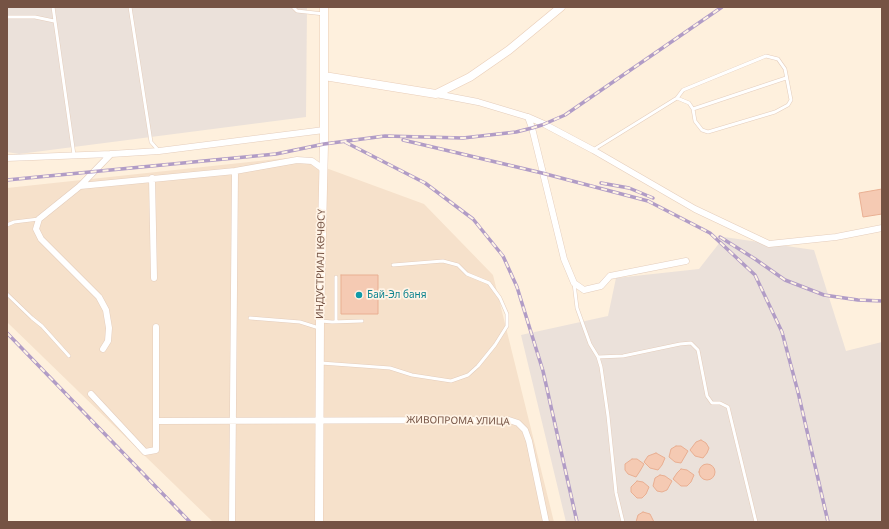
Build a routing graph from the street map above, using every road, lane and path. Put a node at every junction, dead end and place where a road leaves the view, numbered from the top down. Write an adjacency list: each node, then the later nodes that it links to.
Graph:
1 (52, 7): 7 (lane)
2 (130, 7): 16 (lane)
3 (293, 7): 5 (lane)
4 (561, 7): 10 (main road)
5 (324, 10): 8 (main road, ИНДУСТРИАЛ КӨЧӨСҮ)
6 (7, 17): 7 (lane)
7 (54, 21): 18 (lane)
8 (324, 76): 10 (main road); 14 (main road, ИНДУСТРИАЛ КӨЧӨСҮ)
9 (786, 78): 11 (lane); 12 (lane); 12 (lane)
10 (436, 94): 13 (street)
11 (677, 98): 12 (lane); 15 (lane)
12 (693, 109)
13 (528, 117): 15 (street); 31 (street)
14 (324, 130): 16 (street); 20 (main road, ИНДУСТРИАЛ КӨЧӨСҮ)
15 (592, 150): 26 (street)
16 (159, 151): 17 (street)
17 (110, 154): 18 (street); 23 (street)
18 (74, 155): 19 (street)
19 (7, 158)
20 (323, 169): 21 (street); 36 (main road, ИНДУСТРИАЛ КӨЧӨСҮ)
21 (235, 171): 22 (street); 44 (street)
22 (152, 178): 23 (street); 30 (street)
23 (80, 186): 24 (street)
24 (39, 219): 25 (lane); 38 (street)
25 (7, 225)
26 (882, 228)
27 (686, 261): 31 (street)
28 (393, 265): 41 (lane)
29 (336, 277): 35 (lane)
30 (154, 278)
31 (574, 283): 40 (lane)
32 (7, 294): 39 (lane)
33 (250, 318): 36 (lane)
34 (362, 321): 35 (lane)
35 (336, 322): 36 (lane)
36 (320, 324): 41 (main road, ИНДУСТРИАЛ КӨЧӨСҮ)
37 (156, 327): 43 (street)
38 (103, 349)
39 (69, 356)
40 (598, 357): 49 (lane); 50 (lane)
41 (319, 362): 45 (main road, ИНДУСТРИАЛ КӨЧӨСҮ)
42 (91, 394): 43 (street)
43 (156, 421): 44 (street)
44 (233, 421): 45 (street); 46 (street)
45 (319, 421): 47 (main road, ИНДУСТРИАЛ КӨЧӨСҮ); 48 (street, ЖИВОПРОМА УЛИЦА)
46 (232, 522)
47 (319, 522)
48 (546, 522)
49 (623, 522)
50 (756, 522)

